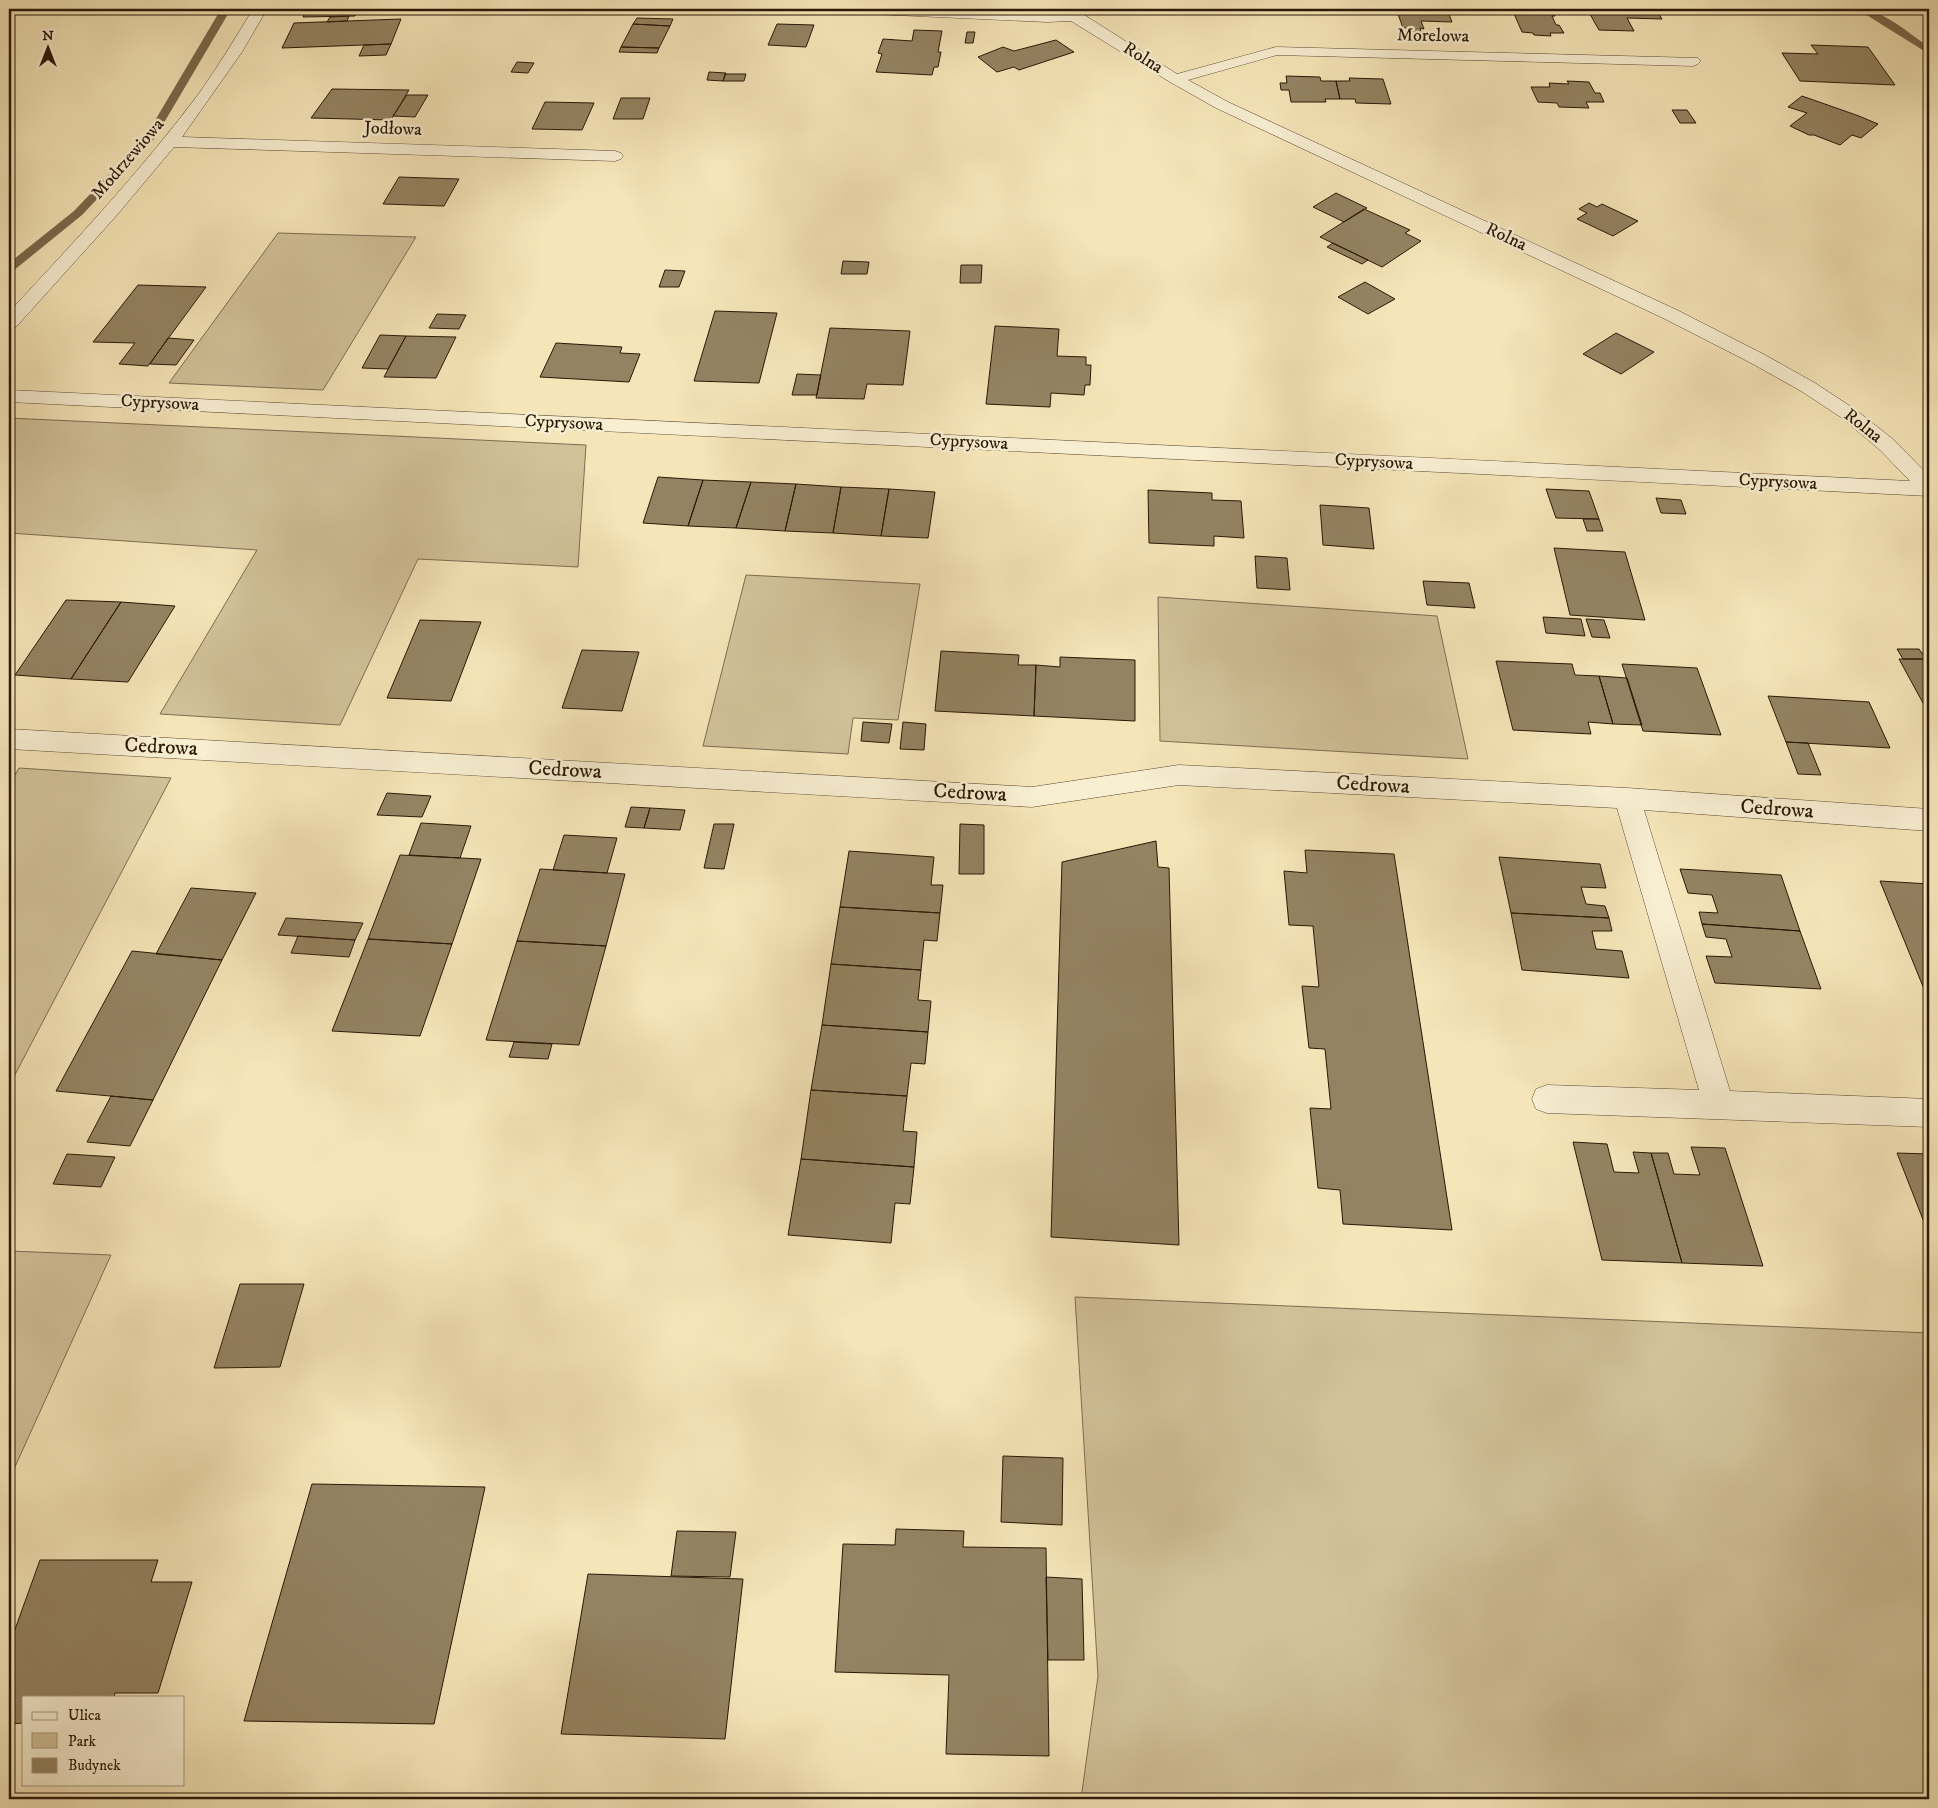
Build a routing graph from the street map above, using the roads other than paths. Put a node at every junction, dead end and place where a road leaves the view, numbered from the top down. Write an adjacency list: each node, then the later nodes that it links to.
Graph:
1 (260, 9): 6 (street, Modrzewiowa)
2 (851, 9): 3 (street)
3 (1071, 12): 5 (street, Rolna)
4 (1693, 61): 5 (street, Morelowa)
5 (1175, 78): 10 (street, Rolna)
6 (171, 142): 7 (street, Jodłowa); 8 (street, Modrzewiowa)
7 (615, 156)
8 (9, 323)
9 (9, 396): 10 (street, Cyprysowa)
10 (1929, 489)
11 (9, 739): 12 (street, Cedrowa)
12 (1627, 798): 13 (street, Cedrowa); 15 (street)
13 (1929, 820)
14 (1547, 1099): 15 (street)
15 (1719, 1106): 16 (street)
16 (1929, 1114)

